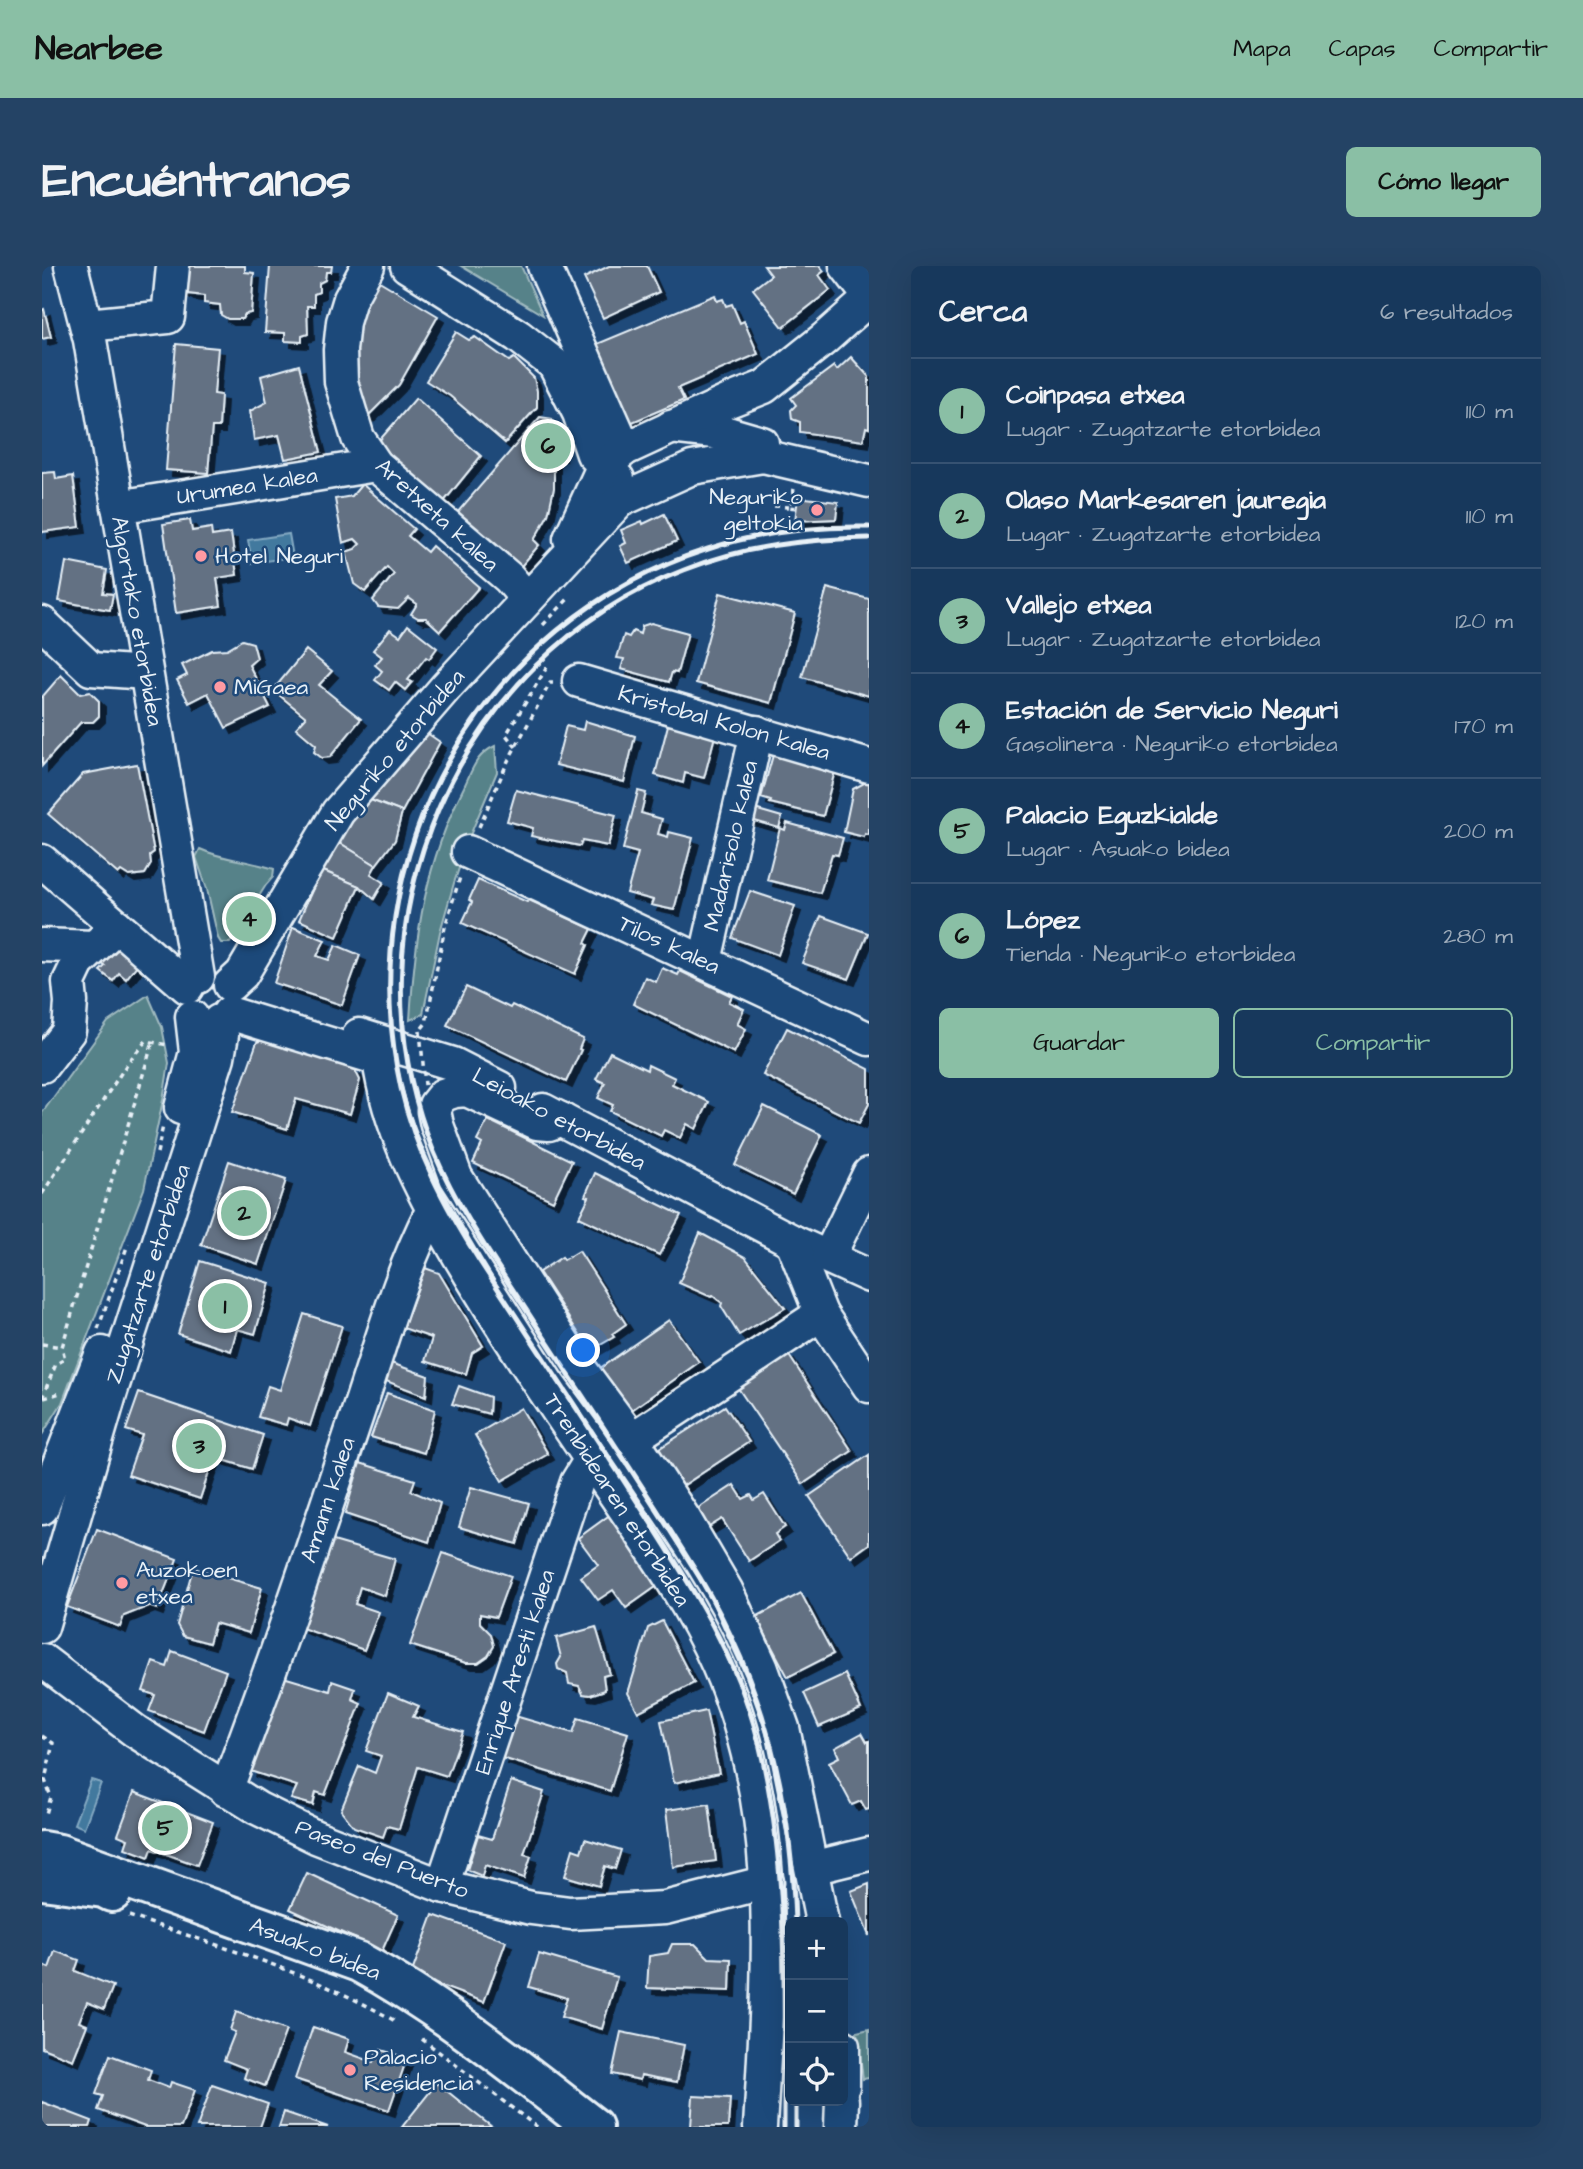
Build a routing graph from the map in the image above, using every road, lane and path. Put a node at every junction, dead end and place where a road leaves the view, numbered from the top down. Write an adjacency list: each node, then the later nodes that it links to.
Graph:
1 (71, 266): 8 (street, Algortako etorbidea)
2 (173, 266): 8 (street)
3 (368, 266): 12 (street, Aretxeta kalea)
4 (407, 266): 11 (street)
5 (544, 266): 11 (street)
6 (846, 266): 7 (street)
7 (869, 298): 9 (street)
8 (86, 325): 16 (street, Algortako etorbidea)
9 (763, 426): 10 (street); 10 (street); 13 (street); 14 (street, Neguriko etorbidea)
10 (670, 427): 11 (street)
11 (614, 458): 14 (street); 18 (street, Neguriko etorbidea)
12 (376, 464): 16 (street, Urumea kalea); 20 (street, Aretxeta kalea)
13 (869, 481)
14 (630, 494): 18 (street, Neguriko etorbidea)
15 (774, 506): 17 (path)
16 (118, 507): 24 (street, Algortako etorbidea)
17 (789, 507)
18 (558, 565): 20 (street, Neguriko etorbidea)
19 (569, 598): 22 (path)
20 (527, 599): 35 (street, Neguriko etorbidea)
21 (42, 623): 24 (street)
22 (540, 627)
23 (547, 667): 27 (path)
24 (146, 673): 35 (street, Algortako etorbidea)
25 (579, 681): 26 (street, Kristobal Kolon kalea); 27 (path)
26 (757, 732): 28 (street, Kristobal Kolon kalea); 34 (street, Madarisolo kalea)
27 (516, 747): 29 (path)
28 (869, 766)
29 (468, 852): 34 (street, Tilos kalea); 40 (path, bridge)
30 (42, 861): 31 (street)
31 (117, 926): 33 (street); 35 (street)
32 (42, 945): 33 (street)
33 (93, 947): 39 (street)
34 (705, 961): 36 (street, Tilos kalea)
35 (213, 1000): 42 (street, Leioako etorbidea); 46 (street, Trenbidearen etorbidea); 59 (street, Zugatzarte etorbidea); 60 (street, Zugatzarte etorbidea)
36 (869, 1039)
37 (153, 1041): 38 (path); 45 (path); 54 (path)
38 (176, 1047)
39 (42, 1066)
40 (425, 1085)
41 (165, 1118): 43 (path)
42 (561, 1119): 48 (street, Leioako etorbidea); 57 (street)
43 (156, 1159)
44 (869, 1174): 49 (street)
45 (42, 1194)
46 (432, 1211): 58 (street, Trenbidearen etorbidea); 65 (street, Amann kalea)
47 (131, 1235): 52 (path)
48 (792, 1241): 49 (street, Leioako etorbidea); 51 (street)
49 (828, 1256): 50 (street, Leioako etorbidea)
50 (869, 1276)
51 (821, 1314): 55 (street); 57 (street)
52 (95, 1336)
53 (42, 1344): 54 (path)
54 (62, 1347): 56 (path)
55 (869, 1386)
56 (42, 1398)
57 (632, 1439): 68 (street)
58 (591, 1459): 70 (street, Trenbidearen etorbidea); 71 (street, Enrique Aresti kalea)
59 (42, 1508)
60 (71, 1528): 61 (street, Zugatzarte etorbidea); 62 (street, Zugatzarte etorbidea)
61 (42, 1586)
62 (42, 1627)
63 (42, 1660): 65 (street, Paseo del Puerto)
64 (42, 1736): 66 (path)
65 (226, 1790): 71 (street, Paseo del Puerto)
66 (44, 1834): 79 (main road, Asuako bidea)
67 (869, 1854): 68 (street)
68 (812, 1868): 73 (street)
69 (42, 1880): 78 (main road, Asuako bidea)
70 (767, 1882): 71 (street, Paseo del Puerto); 80 (street, Trenbidearen etorbidea)
71 (442, 1886)
72 (119, 1913): 74 (path)
73 (821, 1917)
74 (401, 2024)
75 (420, 2037): 77 (path)
76 (842, 2106): 81 (street)
77 (537, 2127)
78 (561, 2127)
79 (593, 2127)
80 (760, 2127)
81 (841, 2127)

